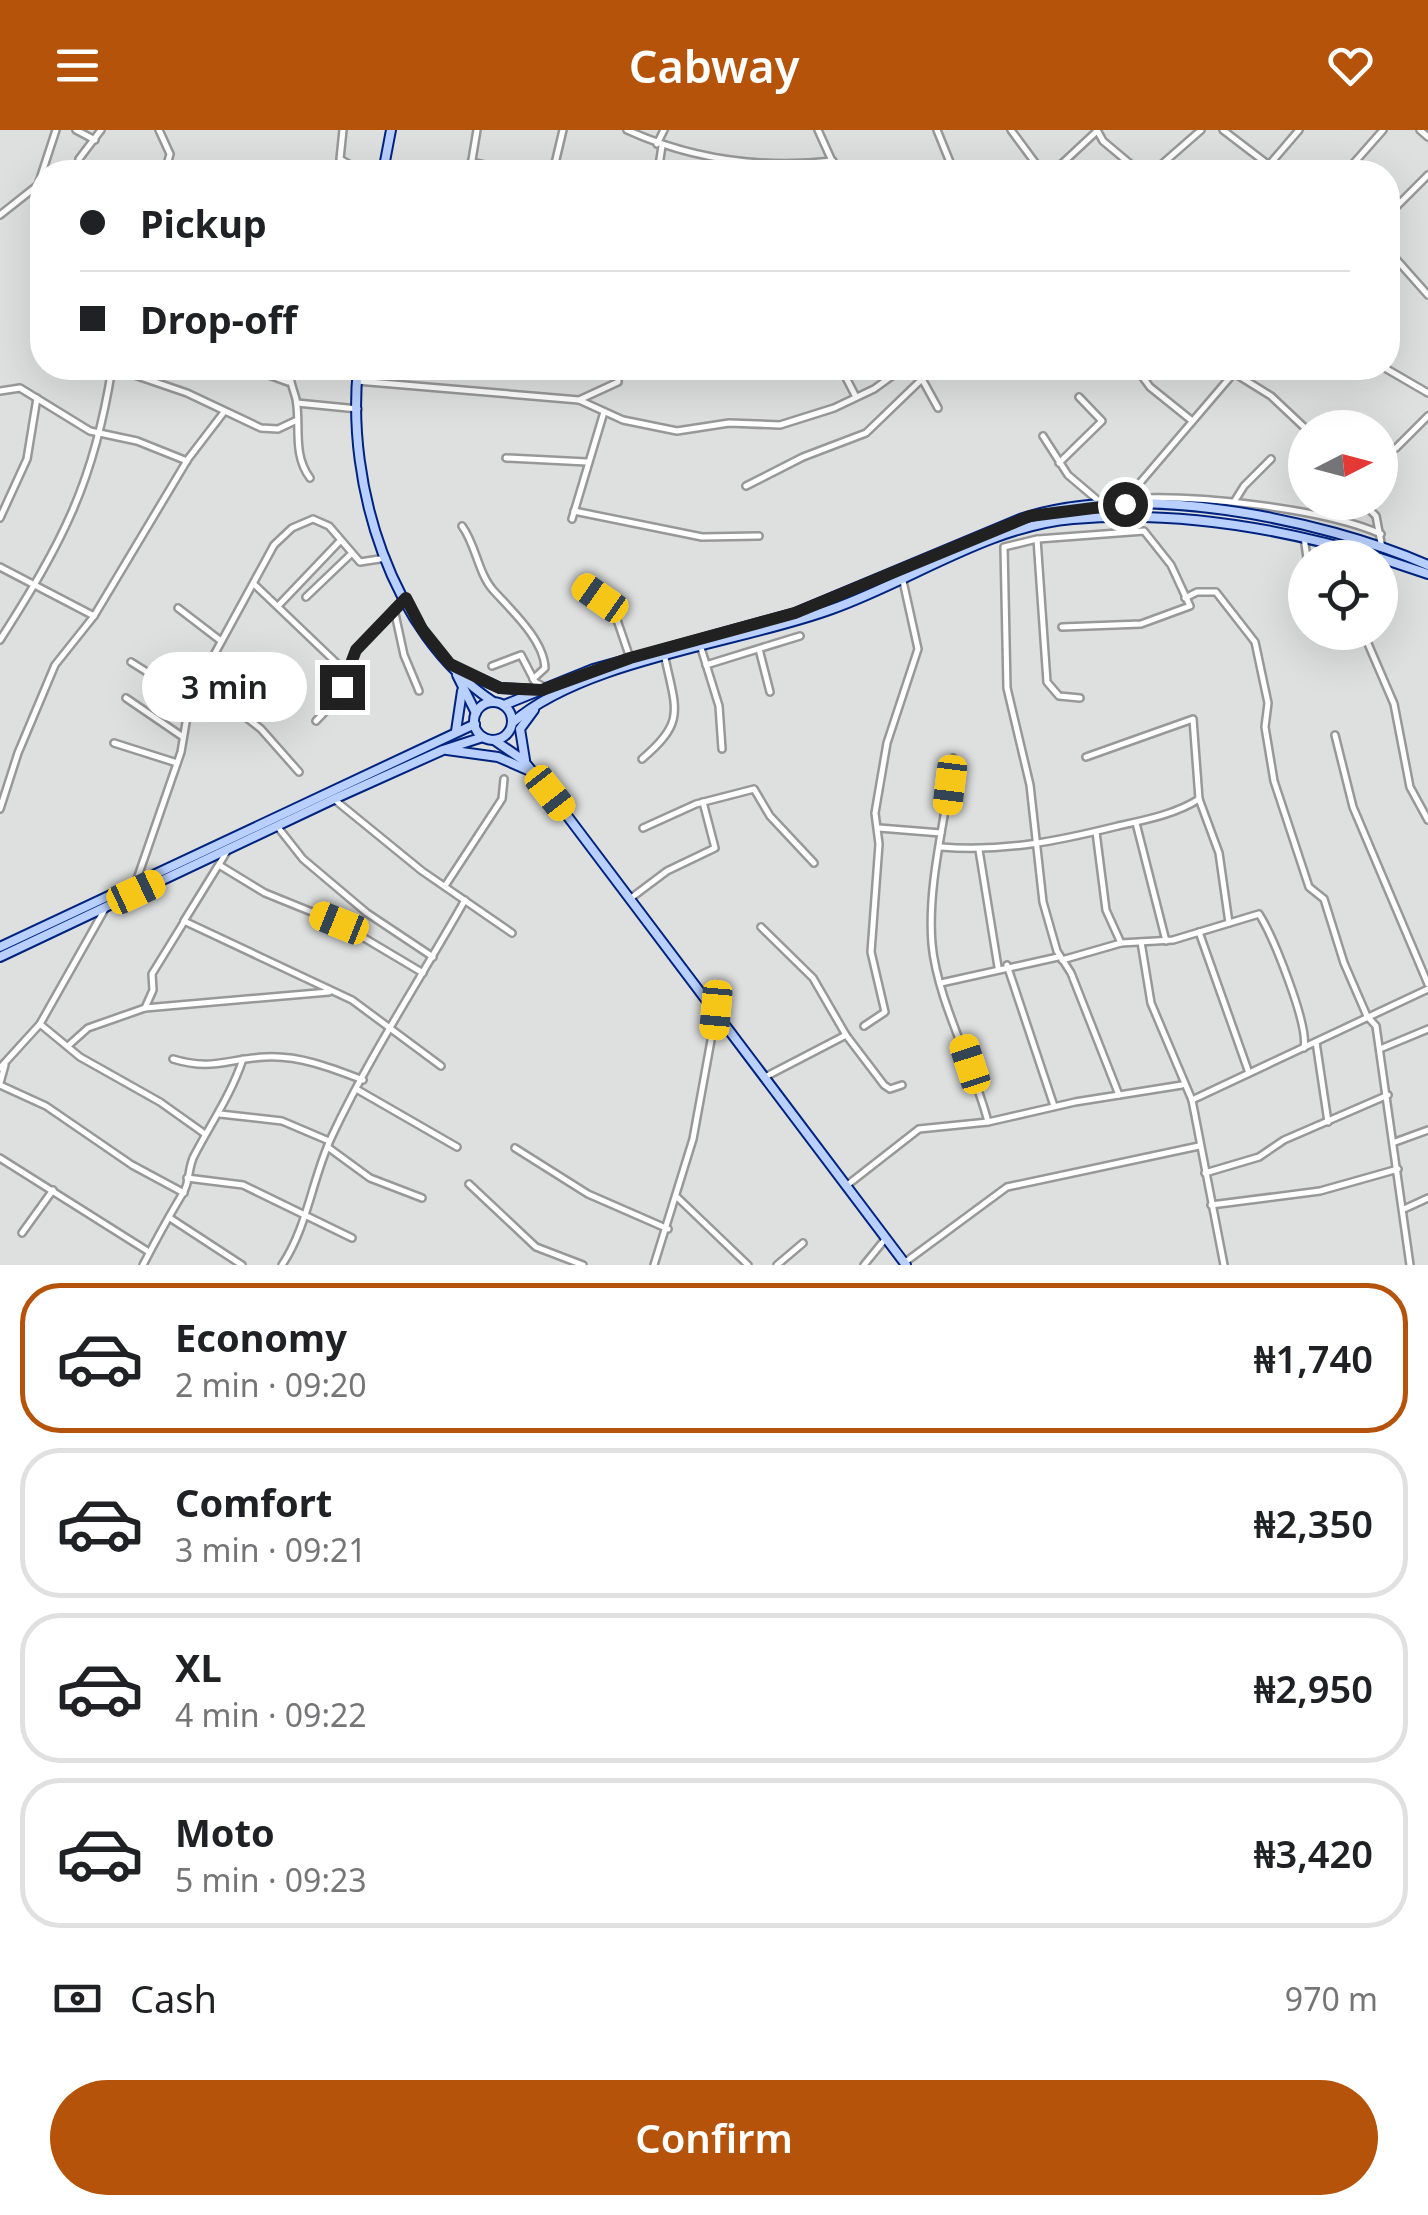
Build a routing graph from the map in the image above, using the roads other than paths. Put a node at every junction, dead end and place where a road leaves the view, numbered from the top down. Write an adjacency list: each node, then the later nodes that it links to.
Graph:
1 (56, 130): 23 (street)
2 (76, 130): 21 (street)
3 (101, 130): 21 (street)
4 (159, 130): 25 (street)
5 (343, 130): 26 (street)
6 (392, 130): 27 (main road)
7 (476, 130): 28 (street)
8 (564, 130): 29 (street)
9 (627, 130): 22 (street)
10 (664, 130): 22 (street)
11 (818, 130): 32 (street)
12 (937, 130): 33 (street)
13 (1011, 130): 34 (street)
14 (1097, 130): 35 (street); 36 (street)
15 (1202, 130): 37 (street)
16 (1223, 130): 38 (street)
17 (1299, 130): 39 (street)
18 (1383, 130): 40 (street)
19 (1420, 130): 20 (street)
20 (1428, 136)
21 (95, 140): 24 (street)
22 (660, 145): 30 (street); 31 (street)
23 (46, 160)
24 (79, 160)
25 (168, 160)
26 (342, 160)
27 (386, 160)
28 (472, 160)
29 (556, 160)
30 (659, 160)
31 (722, 160)
32 (833, 160)
33 (949, 160)
34 (1033, 160)
35 (1065, 160)
36 (1128, 160)
37 (1167, 160)
38 (1262, 160)
39 (1275, 160)
40 (1357, 160)
41 (1428, 174): 42 (street)
42 (1419, 184): 44 (street); 45 (street)
43 (30, 191): 46 (street)
44 (1428, 192)
45 (1400, 203)
46 (0, 215)
47 (1400, 264): 48 (street)
48 (1428, 295)
49 (1400, 376): 65 (street)
50 (110, 380): 80 (street)
51 (150, 380): 73 (street)
52 (283, 380): 62 (street)
53 (618, 380): 69 (street)
54 (847, 380): 66 (street)
55 (884, 380): 66 (street)
56 (921, 380): 89 (street)
57 (923, 380): 71 (street)
58 (1145, 380): 77 (street)
59 (1227, 380): 77 (street)
60 (1249, 380): 75 (street)
61 (356, 381): 63 (street); 72 (main road)
62 (289, 382): 70 (street)
63 (372, 382): 69 (street)
64 (0, 391): 68 (street)
65 (1428, 393)
66 (856, 397): 74 (street)
67 (1079, 397): 87 (street)
68 (37, 398): 80 (street); 94 (street)
69 (579, 400): 74 (street)
70 (297, 402): 72 (street); 78 (street)
71 (938, 408)
72 (358, 409): 108 (main road)
73 (224, 412): 78 (street); 85 (street)
74 (604, 412): 86 (street)
75 (1288, 412)
76 (1428, 416): 79 (street)
77 (1192, 420): 90 (street)
78 (294, 422): 88 (street)
79 (1425, 425): 82 (street)
80 (99, 434): 85 (street); 115 (street)
81 (1042, 436): 87 (street)
82 (1398, 446)
83 (506, 458): 86 (street)
84 (1270, 459): 91 (street)
85 (186, 461): 124 (street)
86 (587, 462): 93 (street)
87 (1059, 463): 92 (street)
88 (310, 478)
89 (746, 486)
90 (1126, 501): 91 (street); 92 (main road); 104 (main road)
91 (1234, 502): 98 (street)
92 (1104, 505): 132 (main road)
93 (574, 510): 95 (street); 99 (street)
94 (0, 518)
95 (572, 519)
96 (1377, 520): 98 (street)
97 (462, 526): 139 (street)
98 (1381, 534): 105 (street)
99 (760, 536)
100 (1304, 536): 102 (street); 103 (main road); 114 (main road)
101 (1037, 539): 120 (street); 146 (street); 181 (street)
102 (1305, 540)
103 (1321, 540)
104 (1352, 540)
105 (1381, 540)
106 (339, 542): 107 (street); 117 (street); 121 (street)
107 (350, 555): 108 (street); 118 (street)
108 (386, 558): 119 (main road)
109 (1398, 558): 111 (main road)
110 (1398, 562): 113 (main road)
111 (1428, 565)
112 (0, 567): 115 (street)
113 (1428, 574)
114 (903, 581): 129 (main road); 178 (street)
115 (37, 584): 124 (street); 127 (street)
116 (580, 584): 132 (street)
117 (256, 585): 121 (street); 128 (street)
118 (306, 597)
119 (406, 598): 123 (street); 137 (main road)
120 (1186, 598): 125 (street); 212 (street)
121 (278, 606): 138 (street)
122 (178, 608): 128 (street)
123 (394, 608): 138 (street); 143 (street)
124 (94, 616): 173 (street)
125 (1062, 627)
126 (800, 636): 130 (street)
127 (0, 640)
128 (221, 641): 140 (street)
129 (701, 648): 133 (main road); 135 (street)
130 (759, 649): 135 (street); 144 (street)
131 (1371, 650): 174 (street)
132 (630, 658): 142 (main road)
133 (665, 658): 149 (main road); 165 (street)
134 (132, 662): 147 (street)
135 (706, 665): 162 (street)
136 (492, 666): 139 (street)
137 (452, 668): 141 (main road); 142 (main road); 148 (main road)
138 (346, 672): 152 (street)
139 (533, 679): 142 (street)
140 (200, 681): 147 (street); 168 (street)
141 (462, 687): 151 (main road); 155 (main road)
142 (544, 689): 150 (main road)
143 (419, 691)
144 (770, 692)
145 (126, 698): 156 (street)
146 (1080, 698)
147 (190, 699): 156 (street)
148 (492, 702): 150 (main road); 151 (main road)
149 (540, 703): 154 (main road); 167 (main road)
150 (504, 705): 154 (main road)
151 (476, 713): 153 (main road)
152 (316, 721)
153 (474, 724): 155 (main road); 158 (main road)
154 (512, 726): 159 (main road); 167 (main road)
155 (456, 733): 187 (main road)
156 (183, 736): 166 (street)
157 (1335, 736): 208 (street)
158 (483, 737): 159 (main road); 161 (main road)
159 (494, 740): 167 (main road)
160 (114, 743): 166 (street)
161 (443, 750): 167 (main road); 170 (main road)
162 (722, 750)
163 (1086, 757): 171 (street)
164 (953, 758): 180 (street)
165 (642, 759)
166 (177, 763): 187 (street)
167 (527, 766): 189 (main road)
168 (300, 772)
169 (504, 780): 188 (street)
170 (334, 799): 176 (main road); 188 (street)
171 (1199, 799): 175 (street); 193 (street)
172 (704, 802): 177 (street); 185 (street); 189 (street)
173 (0, 810)
174 (1428, 820)
175 (1136, 822): 179 (street); 198 (street)
176 (277, 826): 183 (main road); 201 (street)
177 (643, 828)
178 (879, 828): 180 (street); 214 (street)
179 (1096, 832): 181 (street); 199 (street)
180 (942, 833): 182 (street)
181 (1036, 846): 184 (street); 203 (street)
182 (941, 847): 184 (street); 207 (street)
183 (228, 850): 186 (street); 191 (main road)
184 (979, 850): 205 (street)
185 (814, 863)
186 (218, 864): 192 (street); 206 (street)
187 (136, 884): 200 (main road)
188 (445, 886): 190 (street)
189 (631, 898): 211 (main road)
190 (465, 900): 196 (street); 201 (street)
191 (106, 906): 202 (main road); 213 (street)
192 (184, 921): 209 (street); 210 (street)
193 (1229, 923): 195 (street); 220 (street)
194 (762, 927): 217 (street)
195 (1199, 932): 198 (street); 226 (street)
196 (512, 933)
197 (1141, 942): 198 (street); 199 (street); 231 (street)
198 (1163, 942)
199 (1121, 943): 203 (street)
200 (0, 947)
201 (433, 956): 206 (street)
202 (0, 957)
203 (1061, 958): 204 (street); 233 (street)
204 (1006, 965): 205 (street); 236 (street)
205 (998, 968): 207 (street)
206 (424, 973): 215 (street)
207 (941, 983): 238 (street)
208 (1428, 986): 212 (street)
209 (332, 992): 210 (street); 215 (street)
210 (145, 1008): 219 (street)
211 (716, 1010): 227 (main road); 256 (street)
212 (1367, 1016): 218 (street); 221 (street)
213 (40, 1024): 219 (street); 225 (street)
214 (864, 1026)
215 (392, 1028): 224 (street); 228 (street)
216 (1428, 1028): 221 (street)
217 (846, 1035): 227 (street); 230 (street)
218 (1316, 1042): 220 (street); 239 (street)
219 (69, 1046): 241 (street)
220 (1304, 1048): 226 (street)
221 (1380, 1050): 234 (street)
222 (173, 1059): 223 (street)
223 (243, 1060): 228 (street); 237 (street)
224 (441, 1066)
225 (2, 1067): 229 (street)
226 (1248, 1073): 235 (street)
227 (765, 1077): 252 (main road)
228 (363, 1080): 232 (street)
229 (0, 1084): 254 (street)
230 (902, 1084)
231 (1182, 1085): 233 (street); 235 (street)
232 (358, 1090): 243 (street); 245 (street)
233 (1119, 1095): 236 (street)
234 (1388, 1095): 239 (street); 242 (street)
235 (1192, 1100): 244 (street)
236 (1054, 1106): 238 (street)
237 (220, 1114): 241 (street); 243 (street)
238 (988, 1122): 252 (street)
239 (1328, 1122): 249 (street)
240 (1428, 1130): 242 (street)
241 (205, 1134): 250 (street)
242 (1395, 1142): 248 (street)
243 (329, 1144): 255 (street); 260 (street)
244 (1199, 1146): 249 (street); 268 (street)
245 (458, 1147)
246 (516, 1148): 262 (street)
247 (0, 1158): 253 (street)
248 (1398, 1169): 258 (street); 259 (street)
249 (1204, 1173): 258 (street)
250 (187, 1178): 254 (street); 260 (street)
251 (469, 1184): 272 (street)
252 (846, 1186): 265 (main road)
253 (52, 1190): 263 (street); 267 (street)
254 (184, 1193): 261 (street)
255 (422, 1198)
256 (677, 1198): 262 (street); 274 (street)
257 (1428, 1198): 259 (street)
258 (1211, 1205): 277 (street)
259 (1404, 1209): 278 (street)
260 (306, 1212): 264 (street); 271 (street)
261 (170, 1218): 267 (street); 270 (street)
262 (668, 1229): 273 (street)
263 (22, 1233)
264 (352, 1238)
265 (886, 1238): 268 (main road); 276 (street)
266 (804, 1244): 275 (street)
267 (150, 1252): 269 (street)
268 (905, 1264)
269 (142, 1265)
270 (242, 1265)
271 (282, 1265)
272 (583, 1265)
273 (654, 1265)
274 (748, 1265)
275 (777, 1265)
276 (864, 1265)
277 (1224, 1265)
278 (1410, 1265)

